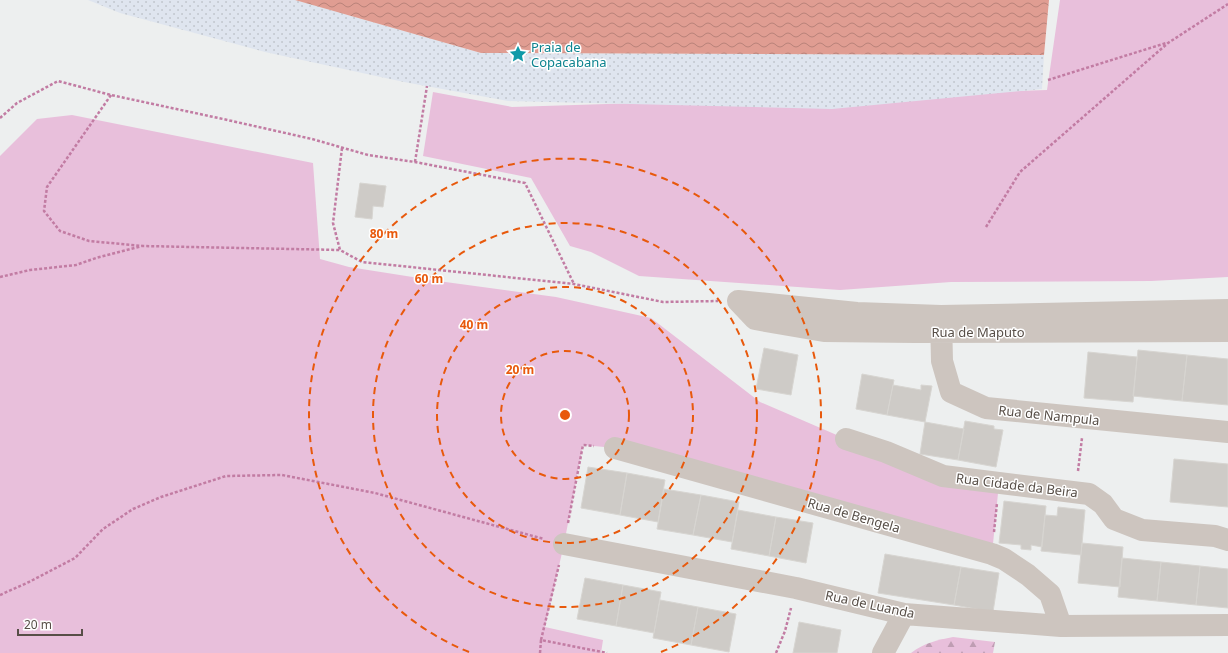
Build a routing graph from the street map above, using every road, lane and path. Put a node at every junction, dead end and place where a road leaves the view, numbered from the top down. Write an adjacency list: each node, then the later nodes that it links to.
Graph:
1 (1228, 4): 2 (path)
2 (1168, 43): 3 (path); 9 (path)
3 (1048, 80)
4 (427, 86): 8 (path)
5 (111, 95): 6 (path); 7 (path); 10 (path)
6 (0, 118)
7 (342, 148): 8 (path); 11 (path)
8 (415, 162): 13 (path)
9 (986, 226)
10 (143, 246): 11 (path); 12 (path)
11 (340, 250): 13 (path)
12 (0, 277)
13 (574, 284): 14 (path)
14 (738, 300): 16 (street, Rua de Maputo)
15 (1228, 310): 16 (street, Rua de Maputo)
16 (941, 324): 17 (street, Rua de Maputo); 18 (street, Rua de Nampula)
17 (1228, 331)
18 (1084, 418): 19 (street, Rua de Nampula); 24 (path)
19 (1228, 432)
20 (846, 440): 23 (street, Rua Cidade da Beira)
21 (582, 445): 26 (path)
22 (615, 448): 27 (street, Rua de Bengela)
23 (999, 483): 24 (street, Rua Cidade da Beira); 27 (path)
24 (1076, 492): 25 (street, Rua Cidade da Beira)
25 (1228, 540)
26 (564, 544): 28 (street, Rua de Luanda); 29 (path); 33 (path)
27 (992, 554): 32 (street, Rua de Bengela)
28 (796, 588): 30 (street, Rua de Luanda); 36 (path)
29 (0, 595)
30 (904, 614): 32 (street, Rua de Luanda); 37 (street)
31 (1228, 625): 32 (street, Rua de Luanda)
32 (1061, 626)
33 (541, 640): 34 (path); 35 (path)
34 (540, 653)
35 (606, 653)
36 (776, 653)
37 (883, 653)

